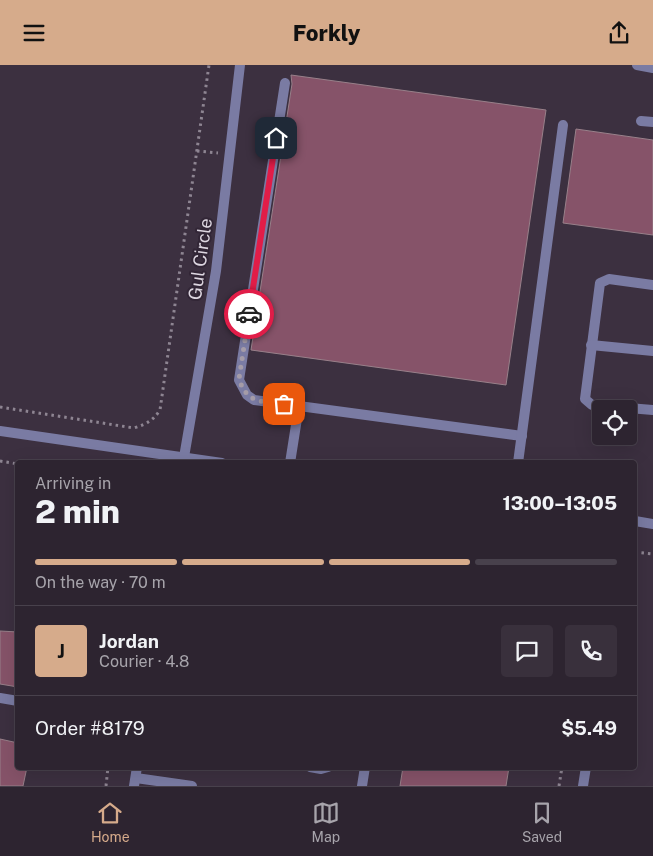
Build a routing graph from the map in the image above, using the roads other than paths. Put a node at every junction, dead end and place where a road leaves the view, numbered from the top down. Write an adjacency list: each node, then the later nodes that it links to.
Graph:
1 (240, 65): 15 (street, Gul Circle)
2 (637, 65): 3 (street)
3 (653, 68)
4 (285, 83): 11 (street)
5 (641, 121): 6 (street)
6 (653, 123)
7 (563, 125): 14 (street)
8 (653, 285): 9 (street)
9 (591, 345): 10 (street); 12 (street)
10 (653, 351)
11 (299, 406): 14 (street); 16 (street)
12 (653, 410)
13 (0, 431): 15 (street)
14 (522, 435): 17 (street)
15 (183, 460)
16 (290, 460)
17 (518, 460)
18 (637, 521): 19 (street)
19 (653, 524)
20 (0, 698): 21 (street)
21 (15, 700)
22 (365, 770): 26 (street)
23 (586, 770): 27 (street)
24 (136, 777): 25 (street)
25 (192, 786)
26 (362, 786)
27 (583, 786)

